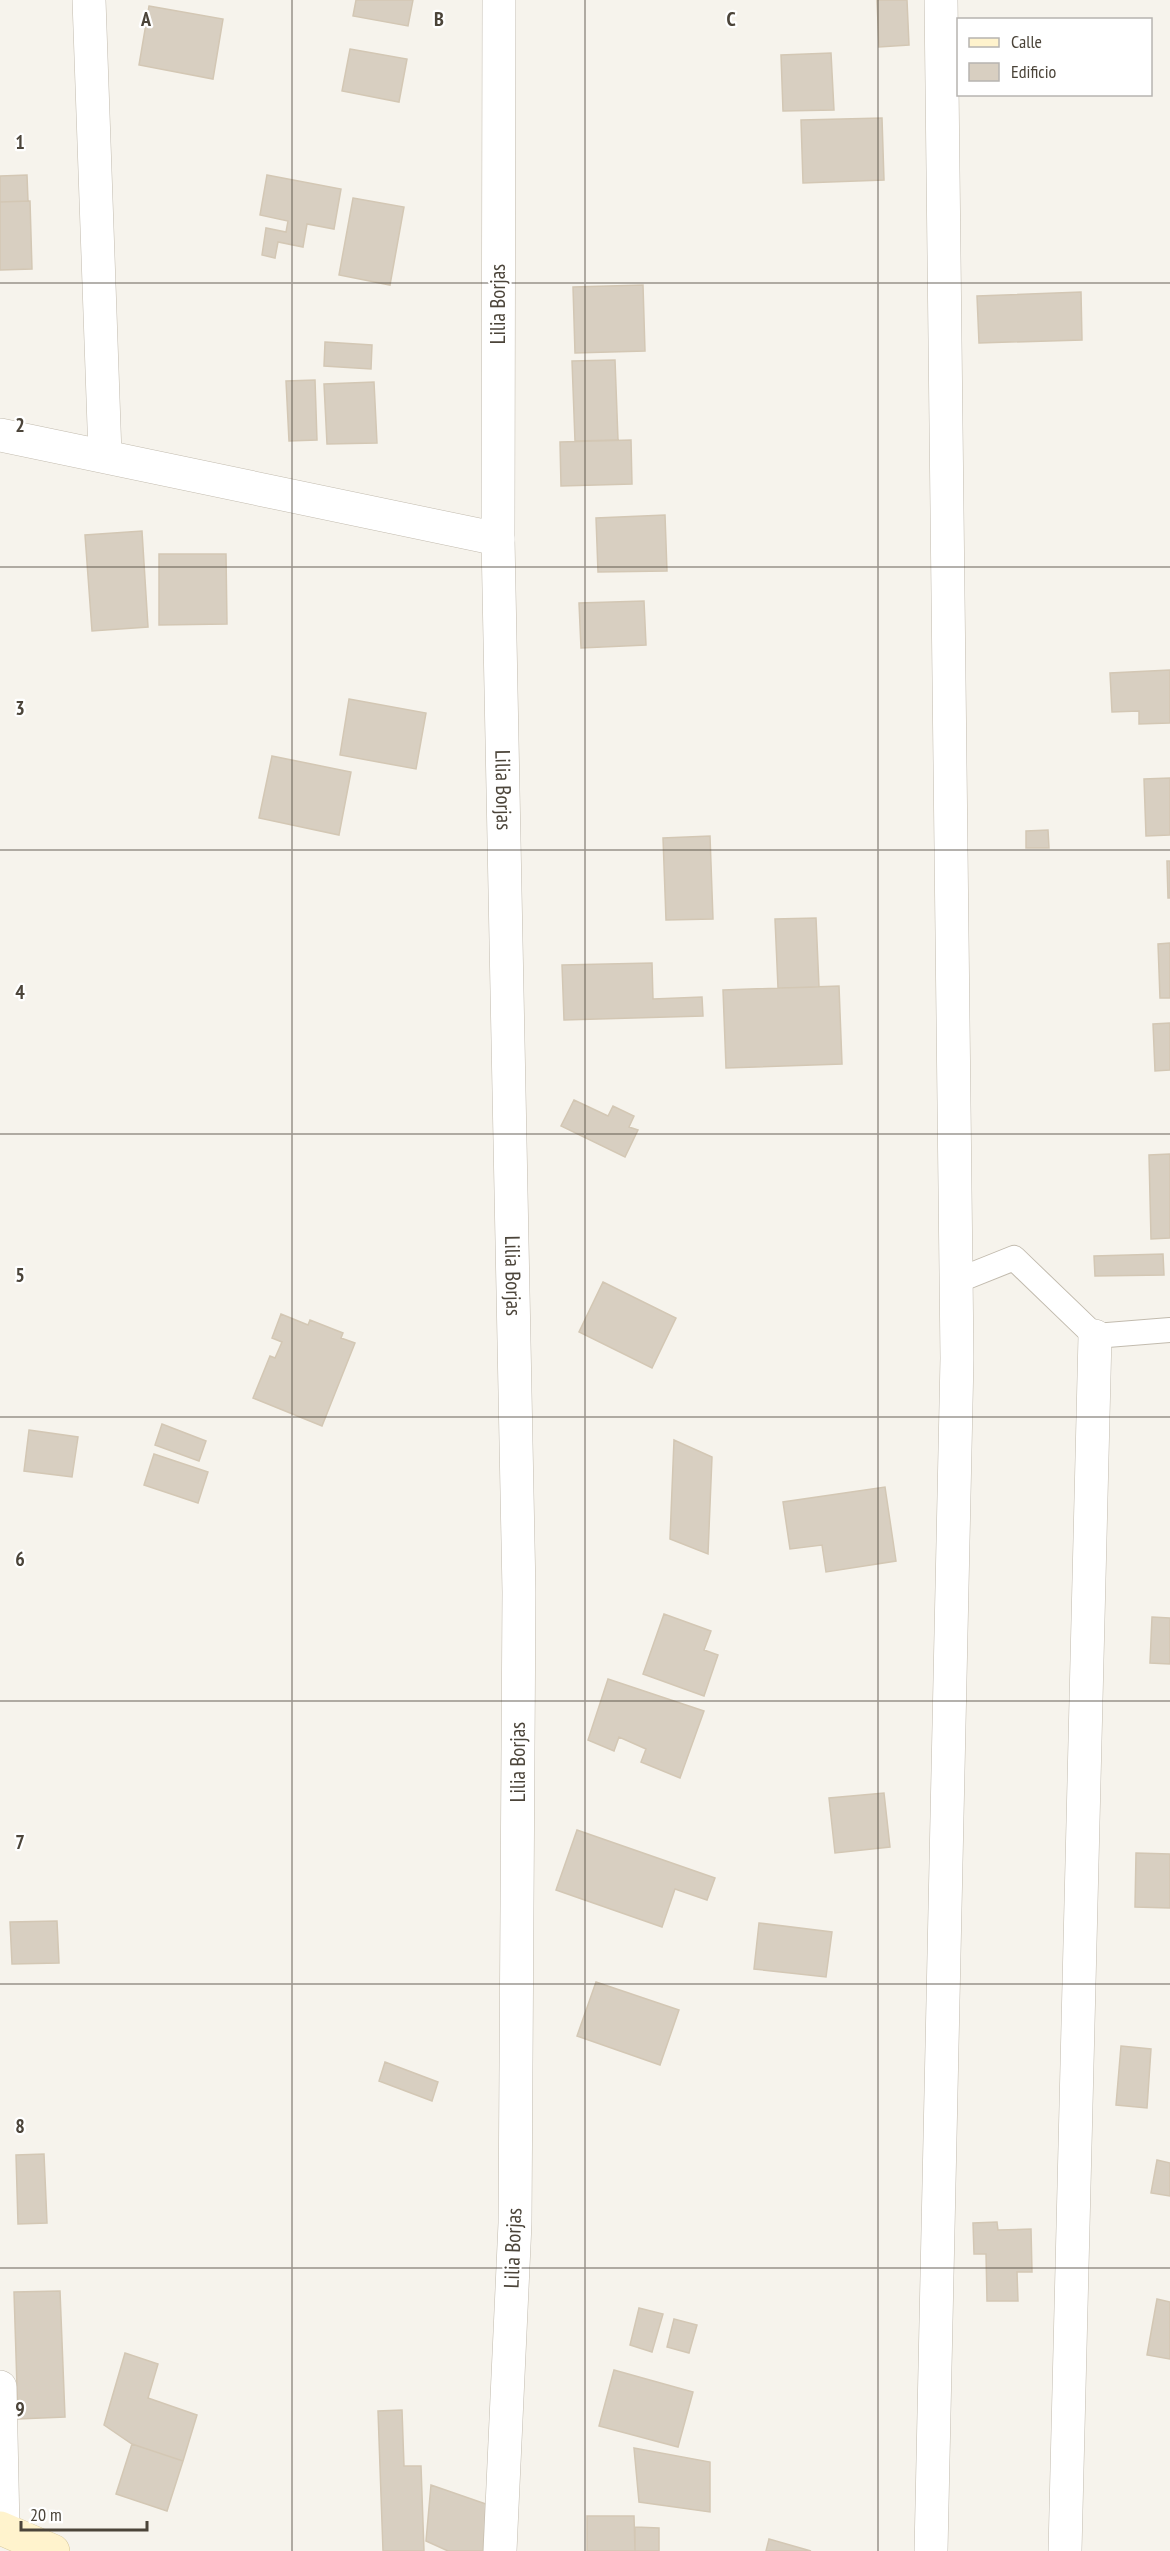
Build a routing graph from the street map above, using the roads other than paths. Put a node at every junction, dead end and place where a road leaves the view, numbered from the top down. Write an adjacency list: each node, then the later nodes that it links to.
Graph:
1 (89, 0): 5 (street)
2 (499, 0): 6 (street, Lilia Borjas)
3 (941, 0): 7 (street)
4 (0, 435): 5 (street)
5 (105, 455): 6 (street)
6 (498, 539): 13 (street, Lilia Borjas)
7 (954, 1282): 9 (lane); 14 (street)
8 (1170, 1330): 9 (lane)
9 (1095, 1336): 15 (street)
10 (0, 2387): 11 (street)
11 (1, 2528): 12 (main road)
12 (53, 2551)
13 (500, 2551)
14 (931, 2551)
15 (1065, 2551)

